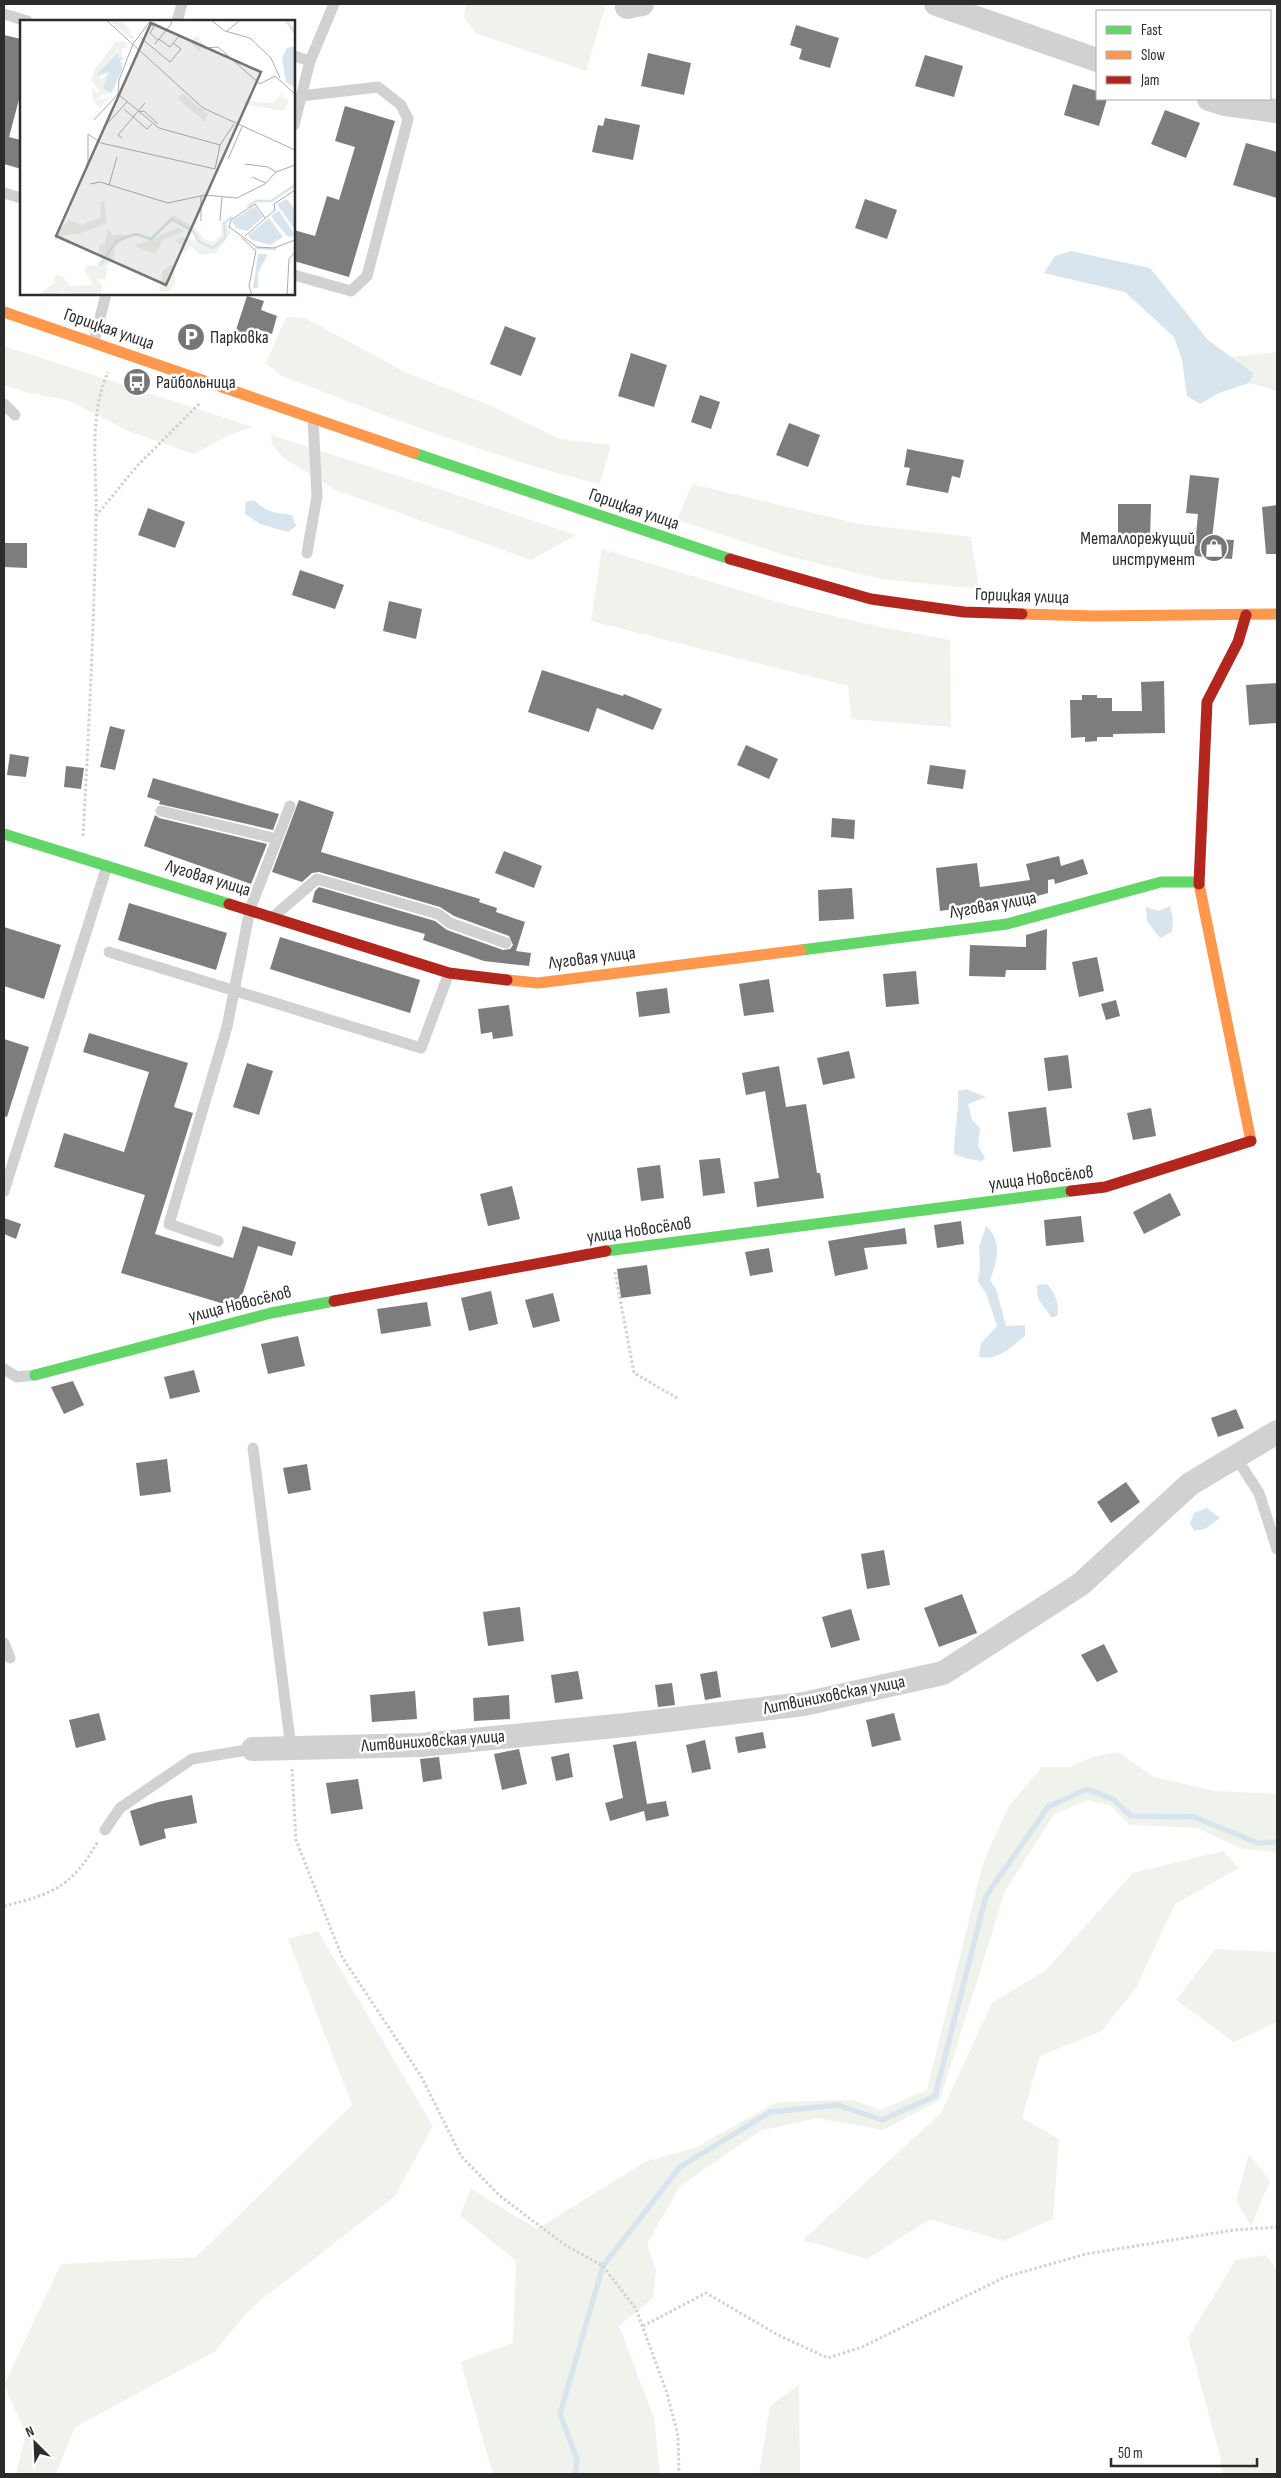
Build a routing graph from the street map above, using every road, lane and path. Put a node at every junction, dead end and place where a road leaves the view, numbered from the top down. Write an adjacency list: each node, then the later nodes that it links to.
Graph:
1 (182, 4): 6 (lane)
2 (334, 4): 9 (lane)
3 (936, 4): 8 (street)
4 (4, 14): 5 (lane)
5 (24, 20)
6 (177, 20)
7 (295, 56): 9 (lane)
8 (1096, 60)
9 (310, 61): 10 (lane)
10 (301, 96): 13 (lane); 16 (lane)
11 (1212, 100): 12 (street)
12 (1277, 111)
13 (295, 121)
14 (4, 193): 15 (lane)
15 (20, 198)
16 (295, 275)
17 (106, 295): 19 (lane)
18 (4, 312): 19 (street, Горицкая улица)
19 (94, 342): 20 (street, Горицкая улица)
20 (118, 351): 21 (street, Горицкая улица); 25 (path)
21 (219, 386): 24 (street, Горицкая улица); 25 (path)
22 (4, 404): 23 (lane)
23 (15, 415)
24 (312, 418): 26 (lane); 28 (street, Горицкая улица)
25 (96, 517): 33 (path)
26 (307, 554)
27 (1277, 614): 28 (street, Горицкая улица)
28 (1246, 615): 35 (street)
29 (290, 806): 32 (lane)
30 (161, 811): 32 (lane)
31 (4, 834): 33 (street, Луговая улица)
32 (277, 839): 36 (lane)
33 (82, 858): 34 (street, Луговая улица)
34 (107, 866): 36 (street, Луговая улица); 42 (lane)
35 (1199, 882): 40 (street, Луговая улица); 44 (street, улица Новосёлов)
36 (250, 910): 37 (street, Луговая улица); 41 (lane)
37 (273, 917): 38 (lane); 40 (street, Луговая улица)
38 (506, 943)
39 (109, 952): 41 (lane)
40 (449, 973): 41 (lane)
41 (234, 990): 43 (lane)
42 (4, 1191)
43 (218, 1241)
44 (611, 1250): 46 (street, улица Новосёлов); 47 (path)
45 (4, 1369): 46 (lane)
46 (34, 1375)
47 (677, 1398)
48 (1277, 1432): 50 (street, Литвиниховская улица)
49 (253, 1448): 54 (lane)
50 (1235, 1456): 51 (lane); 54 (street, Литвиниховская улица)
51 (1277, 1549)
52 (4, 1643): 53 (lane)
53 (10, 1658)
54 (291, 1748): 55 (street, Литвиниховская улица); 59 (path)
55 (253, 1749): 56 (lane)
56 (105, 1830): 57 (path)
57 (4, 1906)
58 (1277, 2228): 59 (path)
59 (643, 2326): 60 (path)
60 (679, 2474)

